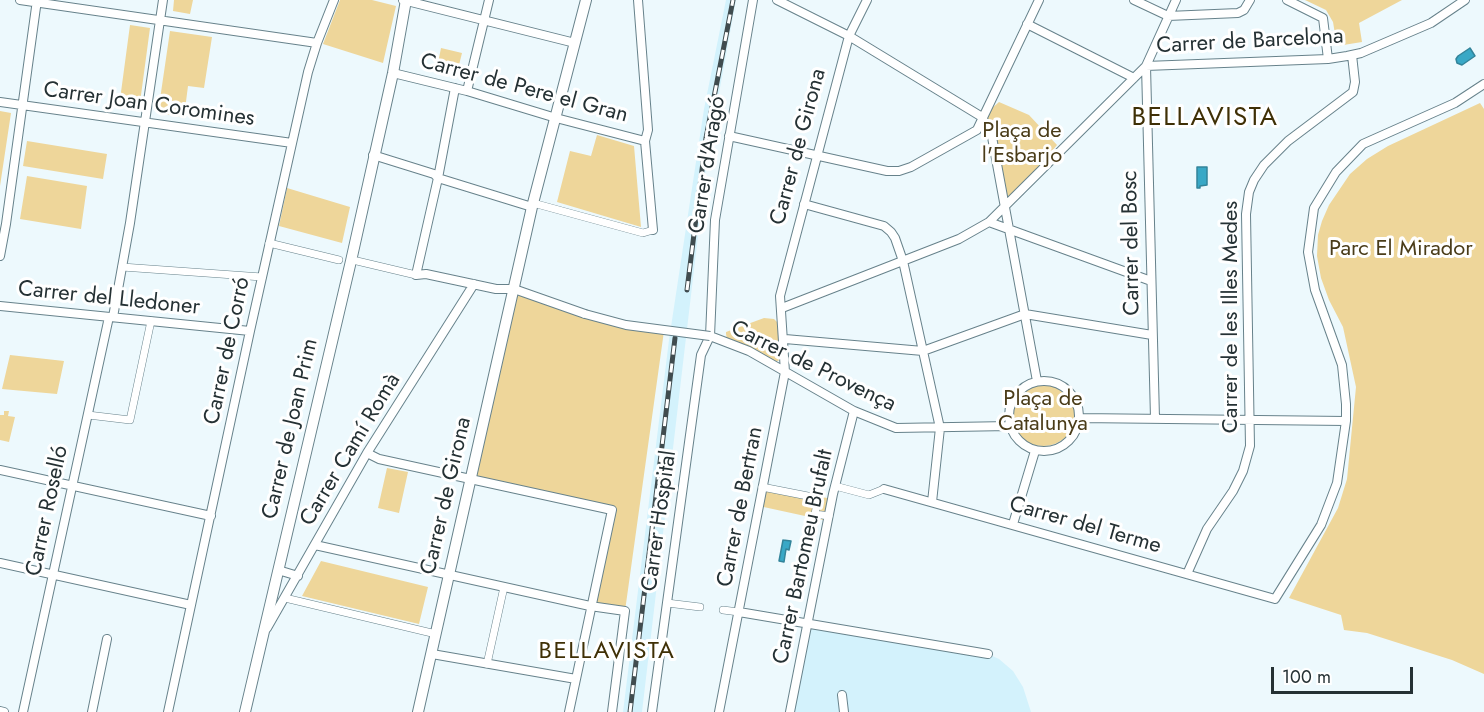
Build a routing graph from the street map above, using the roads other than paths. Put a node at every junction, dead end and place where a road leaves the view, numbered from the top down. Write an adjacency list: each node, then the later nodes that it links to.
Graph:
1 (20, 0): 17 (street)
2 (163, 0): 19 (street, Carrer Roselló)
3 (334, 0): 23 (street, Carrer de Corró)
4 (405, 0): 20 (street); 28 (street, Carrer de Joan Prim)
5 (489, 0): 20 (street)
6 (586, 0): 24 (street, Carrer de Girona)
7 (639, 0): 39 (street)
8 (753, 0): 38 (street, Carrer d'Aragó)
9 (777, 0): 22 (street)
10 (867, 0): 22 (street, Carrer de Girona)
11 (1039, 0): 21 (street)
12 (1134, 0): 18 (street)
13 (1176, 0): 18 (street)
14 (1250, 0): 18 (street)
15 (1287, 0): 26 (street)
16 (1465, 0): 25 (street, Carrer de Barcelona)
17 (37, 1): 19 (street); 34 (street)
18 (1168, 16): 27 (street)
19 (161, 19): 23 (street); 37 (street, Carrer Roselló)
20 (484, 20): 24 (street); 32 (street)
21 (1027, 24): 29 (street); 35 (street)
22 (849, 36): 35 (street); 42 (street, Carrer de Girona)
23 (317, 43): 40 (street, Carrer de Corró)
24 (575, 43): 36 (street, Carrer de Girona)
25 (1352, 55): 26 (street, Carrer de Barcelona); 77 (street, Carrer de les Illes Medes)
26 (1328, 59): 27 (street, Carrer de Barcelona)
27 (1146, 66): 29 (street, Carrer de Barcelona); 58 (street, Carrer del Bosc)
28 (393, 73): 31 (street, Carrer de Pere el Gran); 41 (street, Carrer de Joan Prim)
29 (1134, 78): 46 (street, Carrer de Barcelona)
30 (1484, 84): 78 (street)
31 (455, 88): 32 (street, Carrer de Pere el Gran); 43 (street)
32 (467, 91): 36 (street, Carrer de Pere el Gran)
33 (0, 102): 34 (street, Carrer Joan Coromines)
34 (23, 106): 37 (street, Carrer Joan Coromines); 51 (street)
35 (982, 117): 42 (street); 46 (street)
36 (556, 118): 39 (street, Carrer de Pere el Gran); 45 (street, Carrer de Girona)
37 (146, 123): 40 (street, Carrer Joan Coromines); 55 (street, Carrer Roselló)
38 (729, 136): 42 (street); 68 (street, Carrer d'Aragó)
39 (645, 141): 49 (street)
40 (292, 143): 50 (street, Carrer de Corró)
41 (373, 155): 43 (street); 95 (street, Carrer de Joan Prim)
42 (817, 156): 44 (street, Carrer de Girona)
43 (438, 178): 45 (street); 56 (street)
44 (804, 204): 54 (street); 62 (street, Carrer de Girona)
45 (533, 205): 49 (street); 60 (street, Carrer de Girona)
46 (1005, 206): 47 (street, Carrer de Barcelona); 48 (street)
47 (989, 222): 48 (street); 54 (street, Carrer de Barcelona)
48 (1008, 229): 58 (street); 63 (street)
49 (653, 230)
50 (269, 243): 52 (street); 57 (street, Carrer de Corró)
51 (0, 256)
52 (339, 260)
53 (357, 261): 56 (street)
54 (903, 261): 62 (street, Carrer de Barcelona); 70 (street)
55 (122, 267): 57 (street); 64 (street, Carrer Roselló)
56 (416, 275): 59 (street)
57 (262, 277): 66 (street, Carrer de Corró)
58 (1151, 281): 67 (street, Carrer del Bosc)
59 (474, 284): 60 (street); 82 (street, Carrer Camí Romà)
60 (514, 289): 68 (street, bridge); 84 (street, Carrer de Girona)
61 (0, 306): 64 (street, Carrer del Lledoner)
62 (782, 308): 69 (street, Carrer de Bertran)
63 (1025, 314): 67 (street); 70 (street); 72 (street)
64 (111, 317): 65 (street, Carrer del Lledoner); 74 (street, Carrer Roselló)
65 (151, 321): 66 (street, Carrer del Lledoner); 74 (street)
66 (250, 331): 90 (street, Carrer de Corró)
67 (1152, 335): 76 (street, Carrer del Bosc)
68 (710, 336): 71 (street, Carrer de Provença); 102 (street, Carrer Hospital)
69 (784, 339): 70 (street); 71 (street, Carrer de Bertran)
70 (923, 351): 80 (street)
71 (785, 372): 73 (street, Carrer de Provença); 87 (street, Carrer de Bertran)
72 (1037, 381): 75 (street); 79 (street)
73 (854, 411): 80 (street, Carrer de Provença); 86 (street, Carrer Bartomeu Brufalt)
74 (88, 415): 85 (street, Carrer Roselló)
75 (1078, 418): 76 (street); 81 (street)
76 (1155, 418): 77 (street)
77 (1250, 419): 78 (street); 97 (street, Carrer de les Illes Medes)
78 (1346, 421): 97 (street, Carrer del Terme)
79 (1009, 426): 80 (street, Carrer de Provença); 81 (street)
80 (940, 428): 89 (street)
81 (1035, 451): 92 (street)
82 (367, 453): 84 (street); 93 (street, Carrer Camí Romà)
83 (0, 470): 85 (street)
84 (471, 479): 98 (street, Carrer de Girona); 104 (street)
85 (72, 485): 90 (street); 96 (street, Carrer Roselló)
86 (835, 486): 88 (street); 91 (street, Carrer Bartomeu Brufalt)
87 (762, 487): 91 (street); 107 (street, Carrer de Bertran)
88 (884, 489): 89 (street, Carrer del Terme)
89 (932, 502): 92 (street, Carrer del Terme)
90 (212, 516): 103 (street, Carrer de Corró)
91 (829, 516): 108 (street, Carrer Bartomeu Brufalt)
92 (1013, 524): 97 (street, Carrer del Terme)
93 (315, 545): 98 (street); 99 (street, Carrer Camí Romà)
94 (0, 563): 96 (street)
95 (278, 570): 99 (street); 110 (street, Carrer de Joan Prim)
96 (53, 574): 103 (street); 117 (street, Carrer Roselló)
97 (1187, 574)
98 (449, 575): 100 (street); 109 (street, Carrer de Girona)
99 (298, 576): 101 (street, Carrer Camí Romà)
100 (504, 587): 104 (street); 114 (street)
101 (285, 598): 109 (street); 110 (street, Carrer Camí Romà)
102 (667, 603): 105 (street); 124 (street, Carrer Hospital)
103 (191, 605): 119 (street, Carrer de Corró)
104 (591, 606): 115 (street); 123 (street)
105 (700, 607)
106 (723, 610): 107 (street)
107 (739, 612): 108 (street); 125 (street, Carrer de Bertran)
108 (807, 624): 113 (street); 126 (street, Carrer Bartomeu Brufalt)
109 (436, 634): 112 (street, Carrer de Girona)
110 (263, 636): 120 (street, Carrer de Joan Prim)
111 (107, 639): 118 (street)
112 (432, 654): 114 (street); 121 (street, Carrer de Girona)
113 (988, 654)
114 (487, 664): 115 (street)
115 (576, 679): 122 (street)
116 (842, 695): 127 (street)
117 (23, 712)
118 (92, 712)
119 (168, 712)
120 (245, 712)
121 (418, 712)
122 (569, 712)
123 (612, 712)
124 (652, 712)
125 (719, 712)
126 (790, 712)
127 (844, 712)

